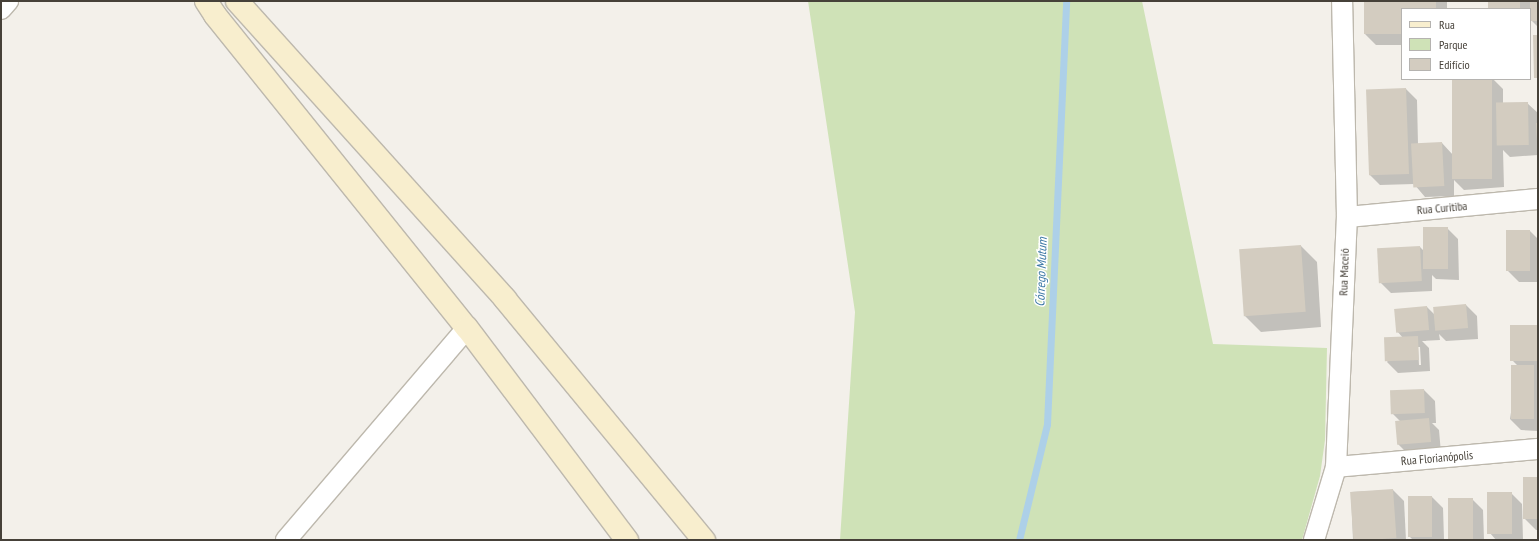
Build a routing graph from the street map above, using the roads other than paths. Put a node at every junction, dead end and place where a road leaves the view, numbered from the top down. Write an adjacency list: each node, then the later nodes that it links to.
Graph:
1 (8, 1): 5 (street)
2 (206, 1): 8 (main road)
3 (237, 1): 13 (main road)
4 (1342, 1): 7 (street, Rua Maceió)
5 (1, 9)
6 (1538, 200): 7 (street, Rua Curitiba)
7 (1347, 217): 10 (street, Rua Maceió)
8 (466, 328): 11 (street); 12 (main road)
9 (1538, 448): 10 (street, Rua Florianópolis)
10 (1336, 467): 14 (street, Rua Maceió)
11 (286, 540)
12 (627, 540)
13 (704, 540)
14 (1314, 540)

